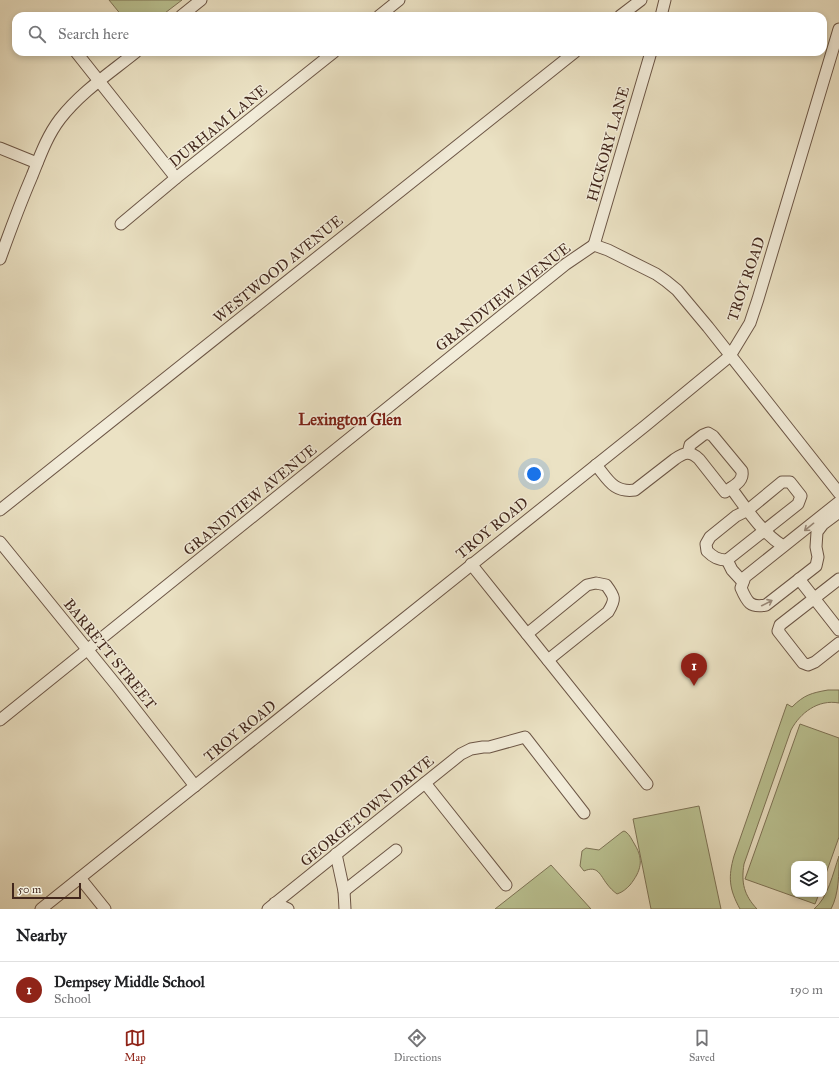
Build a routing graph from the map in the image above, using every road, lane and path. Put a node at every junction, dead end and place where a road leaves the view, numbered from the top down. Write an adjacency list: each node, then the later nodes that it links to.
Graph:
1 (201, 0): 5 (street)
2 (399, 0): 6 (street)
3 (641, 0): 7 (street)
4 (665, 0): 8 (street)
5 (186, 12)
6 (384, 12)
7 (625, 12)
8 (662, 12)
9 (839, 30): 22 (street, TROY ROAD)
10 (79, 56): 15 (street)
11 (131, 56): 15 (street)
12 (329, 56): 18 (street, DURHAM LANE)
13 (570, 56): 28 (street, WESTWOOD AVENUE)
14 (649, 56): 20 (street, HICKORY LANE)
15 (100, 81): 17 (street); 18 (street)
16 (0, 148): 17 (street)
17 (37, 163): 21 (street)
18 (176, 178): 19 (street, DURHAM LANE)
19 (121, 224)
20 (594, 245): 22 (street); 43 (street, GRANDVIEW AVENUE)
21 (0, 259)
22 (730, 356): 24 (street, TROY ROAD); 26 (street)
23 (688, 453): 24 (street); 25 (street); 25 (street)
24 (596, 465): 35 (street, TROY ROAD)
25 (731, 488): 29 (street)
26 (839, 493)
27 (839, 502): 33 (street, one-way to 33)
28 (0, 510)
29 (748, 510): 31 (street); 31 (street); 34 (street)
30 (839, 512): 36 (street)
31 (764, 531): 33 (street); 34 (street)
32 (0, 542): 43 (street, BARRETT STREET)
33 (783, 546): 38 (street)
34 (727, 560): 38 (street)
35 (471, 564): 41 (street); 48 (street, TROY ROAD)
36 (799, 579): 38 (street, one-way to 36); 39 (street)
37 (839, 579): 39 (street)
38 (743, 582)
39 (814, 598): 40 (street); 42 (street)
40 (839, 630)
41 (527, 634): 44 (street); 44 (street)
42 (839, 643)
43 (87, 649): 45 (street, GRANDVIEW AVENUE); 48 (street, BARRETT STREET)
44 (548, 660): 47 (street)
45 (0, 720)
46 (425, 783): 49 (street, GEORGETOWN DRIVE); 51 (street, GEORGETOWN DRIVE); 53 (street)
47 (646, 784)
48 (195, 786): 52 (street, TROY ROAD)
49 (584, 813)
50 (396, 850): 54 (street)
51 (336, 854): 54 (street); 55 (street, GEORGETOWN DRIVE)
52 (80, 878): 56 (street, TROY ROAD); 57 (street)
53 (506, 885)
54 (344, 891): 59 (street)
55 (271, 906): 58 (street)
56 (41, 909)
57 (105, 909)
58 (288, 909)
59 (345, 909)

